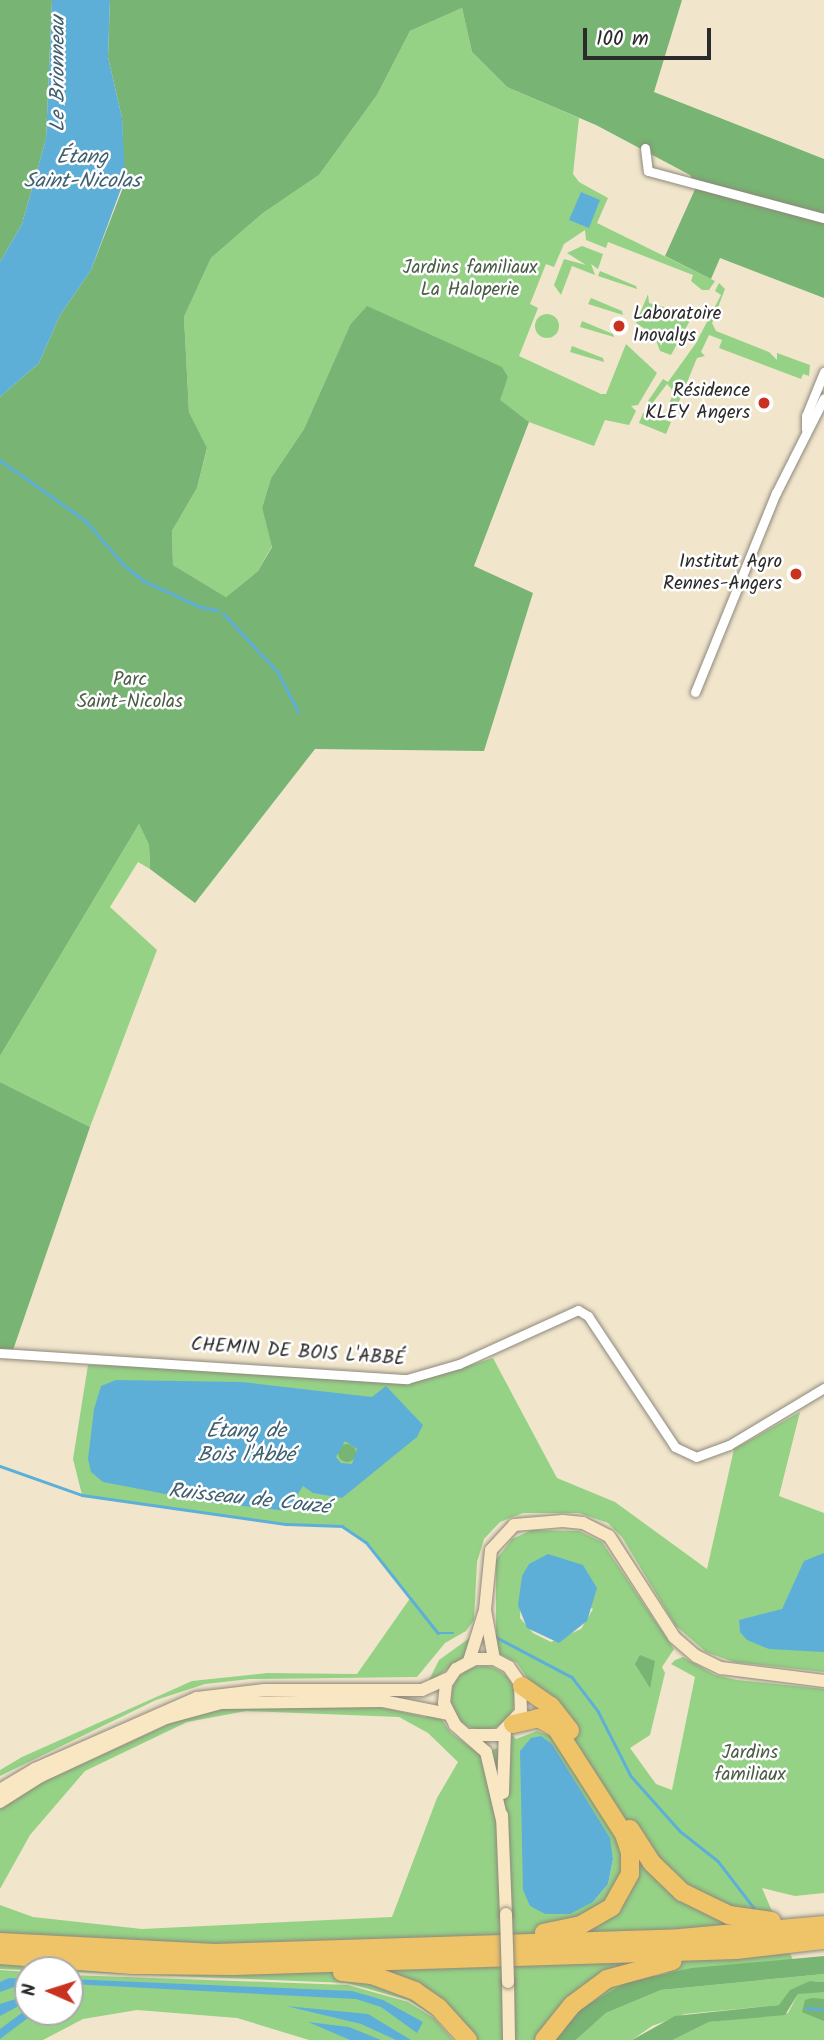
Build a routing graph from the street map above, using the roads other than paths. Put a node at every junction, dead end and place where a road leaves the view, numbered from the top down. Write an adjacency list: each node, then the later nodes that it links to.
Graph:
1 (645, 148): 2 (street)
2 (824, 218)
3 (824, 372): 5 (street)
4 (824, 398): 5 (street)
5 (806, 429): 6 (street)
6 (695, 692)
7 (0, 1353): 8 (street, CHEMIN DE BOIS L'ABBÉ)
8 (824, 1388)
9 (485, 1610): 10 (street); 11 (street); 13 (street)
10 (494, 1659): 11 (street); 14 (street)
11 (469, 1661): 12 (street)
12 (449, 1678): 15 (street); 18 (street)
13 (824, 1681)
14 (522, 1686): 16 (street); 21 (highway)
15 (447, 1714): 17 (street); 19 (street)
16 (509, 1727): 17 (street); 20 (street); 24 (highway)
17 (469, 1735): 20 (street)
18 (0, 1790)
19 (0, 1802)
20 (502, 1821): 29 (street, bridge)
21 (824, 1923): 24 (highway)
22 (824, 1940): 25 (highway)
23 (0, 1942): 24 (highway)
24 (425, 1947)
25 (736, 1950): 27 (highway); 30 (highway)
26 (0, 1955): 27 (highway)
27 (234, 1966): 28 (highway)
28 (468, 2040)
29 (509, 2040)
30 (544, 2040)

